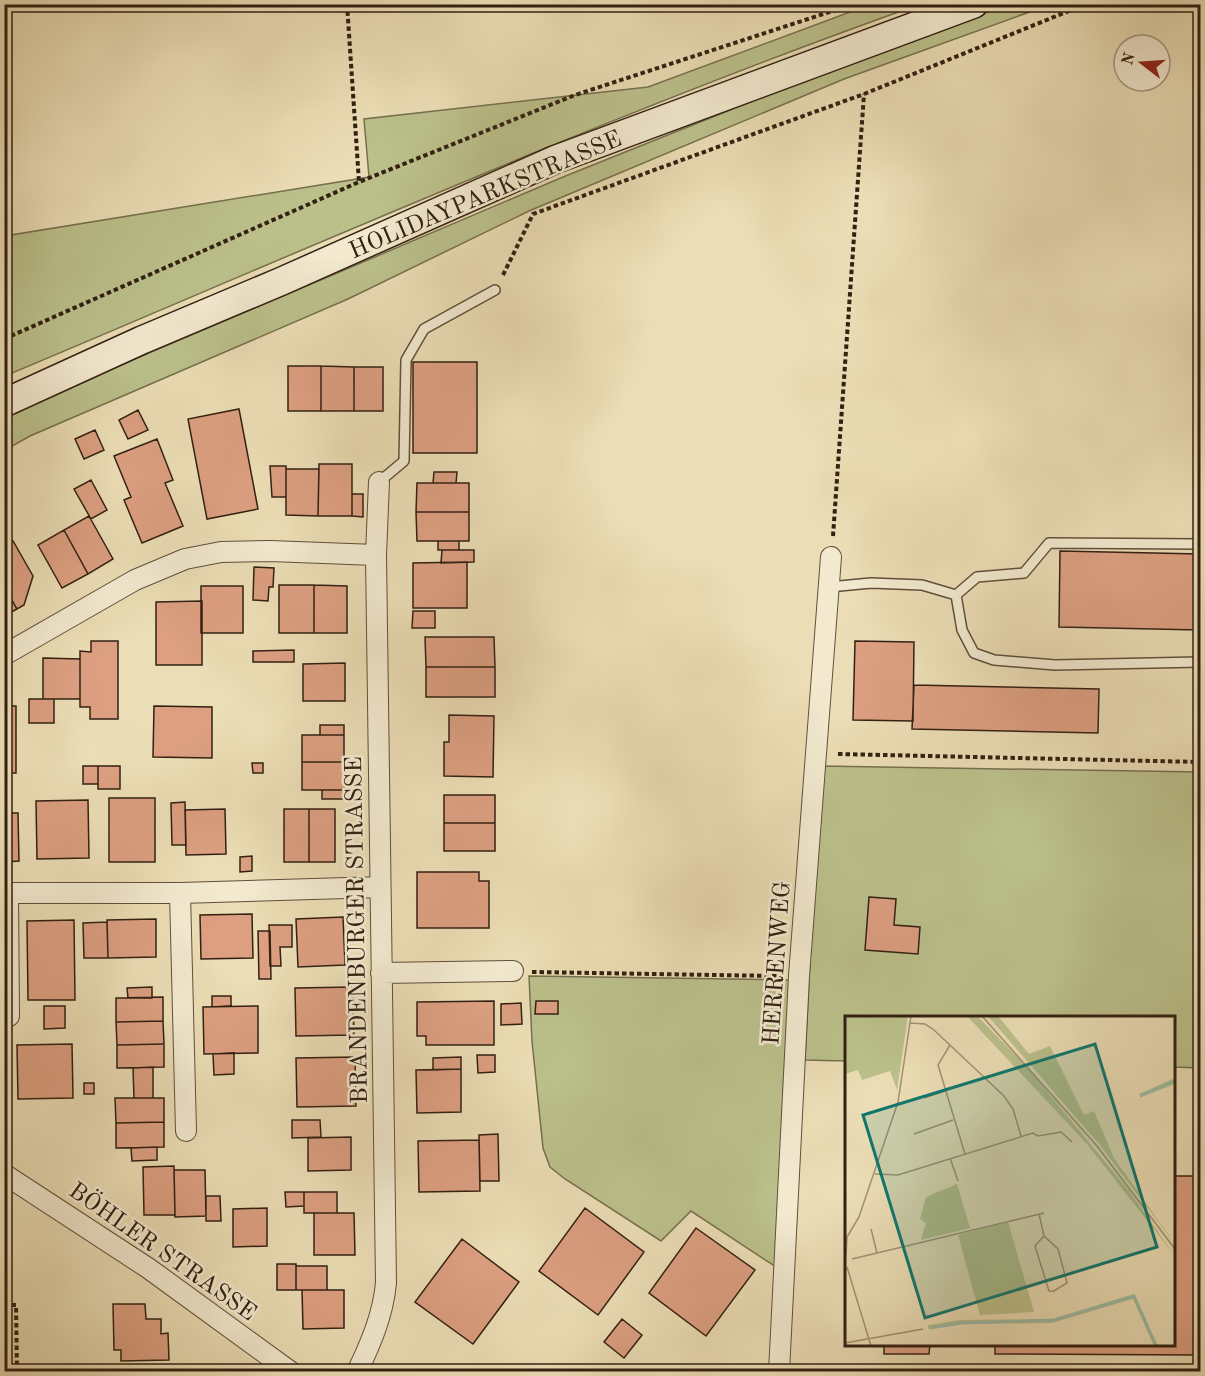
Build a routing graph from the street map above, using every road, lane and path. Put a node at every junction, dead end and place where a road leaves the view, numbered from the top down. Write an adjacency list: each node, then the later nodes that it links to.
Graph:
1 (348, 4): 6 (path)
2 (854, 4): 6 (path)
3 (974, 4): 9 (main road, HOLIDAYPARKSTRASSE)
4 (1086, 4): 5 (path)
5 (864, 94): 7 (path); 13 (path)
6 (359, 182): 8 (path)
7 (495, 290): 10 (lane)
8 (4, 339)
9 (4, 403)
10 (379, 482): 12 (street, BRANDENBURGER STRASSE)
11 (1200, 544): 15 (lane)
12 (376, 555): 16 (street); 20 (street, BRANDENBURGER STRASSE)
13 (831, 557): 14 (street, HERRENWEG)
14 (829, 587): 15 (lane); 18 (street, HERRENWEG)
15 (956, 595): 17 (lane)
16 (4, 656)
17 (1200, 662)
18 (816, 754): 19 (path); 25 (street, HERRENWEG)
19 (1200, 762)
20 (380, 887): 22 (street); 24 (street, BRANDENBURGER STRASSE)
21 (6, 893): 22 (street); 26 (street)
22 (180, 893): 27 (street)
23 (513, 971): 24 (street); 25 (path)
24 (381, 973): 33 (street, BRANDENBURGER STRASSE)
25 (800, 976): 34 (street, HERRENWEG)
26 (9, 1016)
27 (186, 1131)
28 (4, 1174): 32 (street, BÖHLER STRASSE)
29 (4, 1305): 31 (path)
30 (1200, 1357): 35 (lane)
31 (17, 1371)
32 (291, 1371)
33 (357, 1371)
34 (779, 1371)
35 (1197, 1371)

